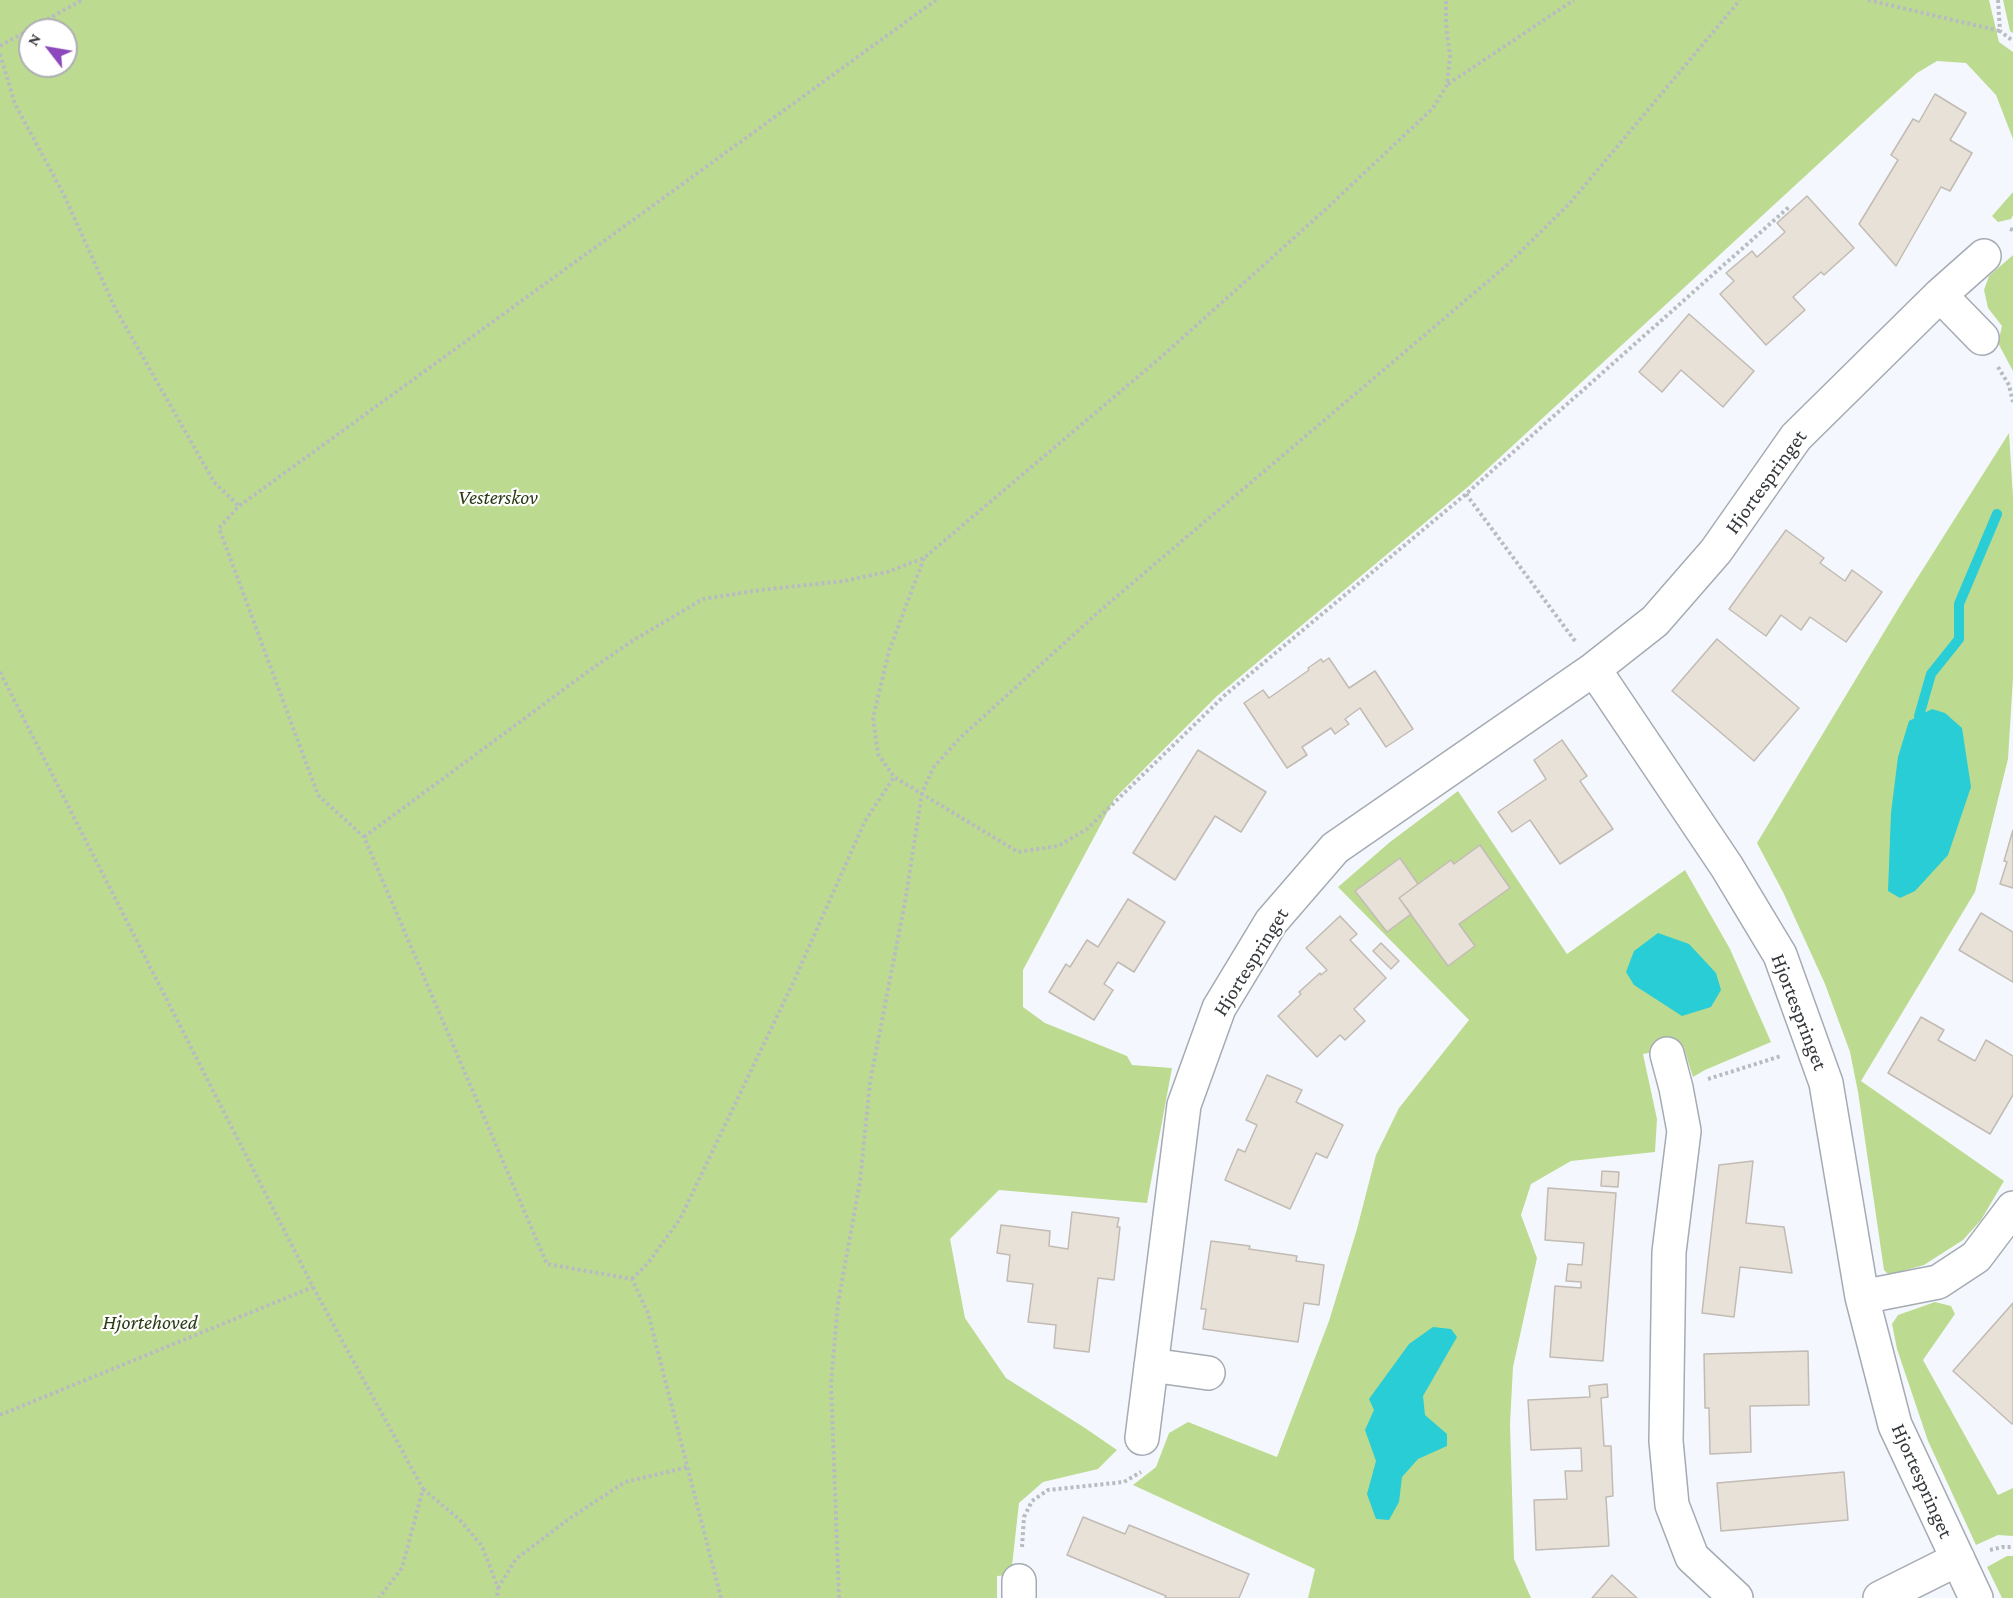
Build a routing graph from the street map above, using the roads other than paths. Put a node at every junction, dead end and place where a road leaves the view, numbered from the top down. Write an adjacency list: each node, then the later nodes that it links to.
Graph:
1 (1984, 256): 2 (street, Hjortespringet)
2 (1940, 295): 3 (street); 4 (street, Hjortespringet)
3 (1982, 338)
4 (1594, 669): 7 (street, Hjortespringet); 8 (street, Hjortespringet)
5 (1667, 1054): 12 (street)
6 (2013, 1208): 7 (street)
7 (1862, 1297): 11 (street, Hjortespringet)
8 (1151, 1365): 9 (street); 10 (street, Hjortespringet)
9 (1208, 1373)
10 (1142, 1438)
11 (1958, 1559): 13 (street, Hjortespringet); 14 (street, Hjortespringet)
12 (1736, 1598)
13 (1880, 1598)
14 (1976, 1598)

